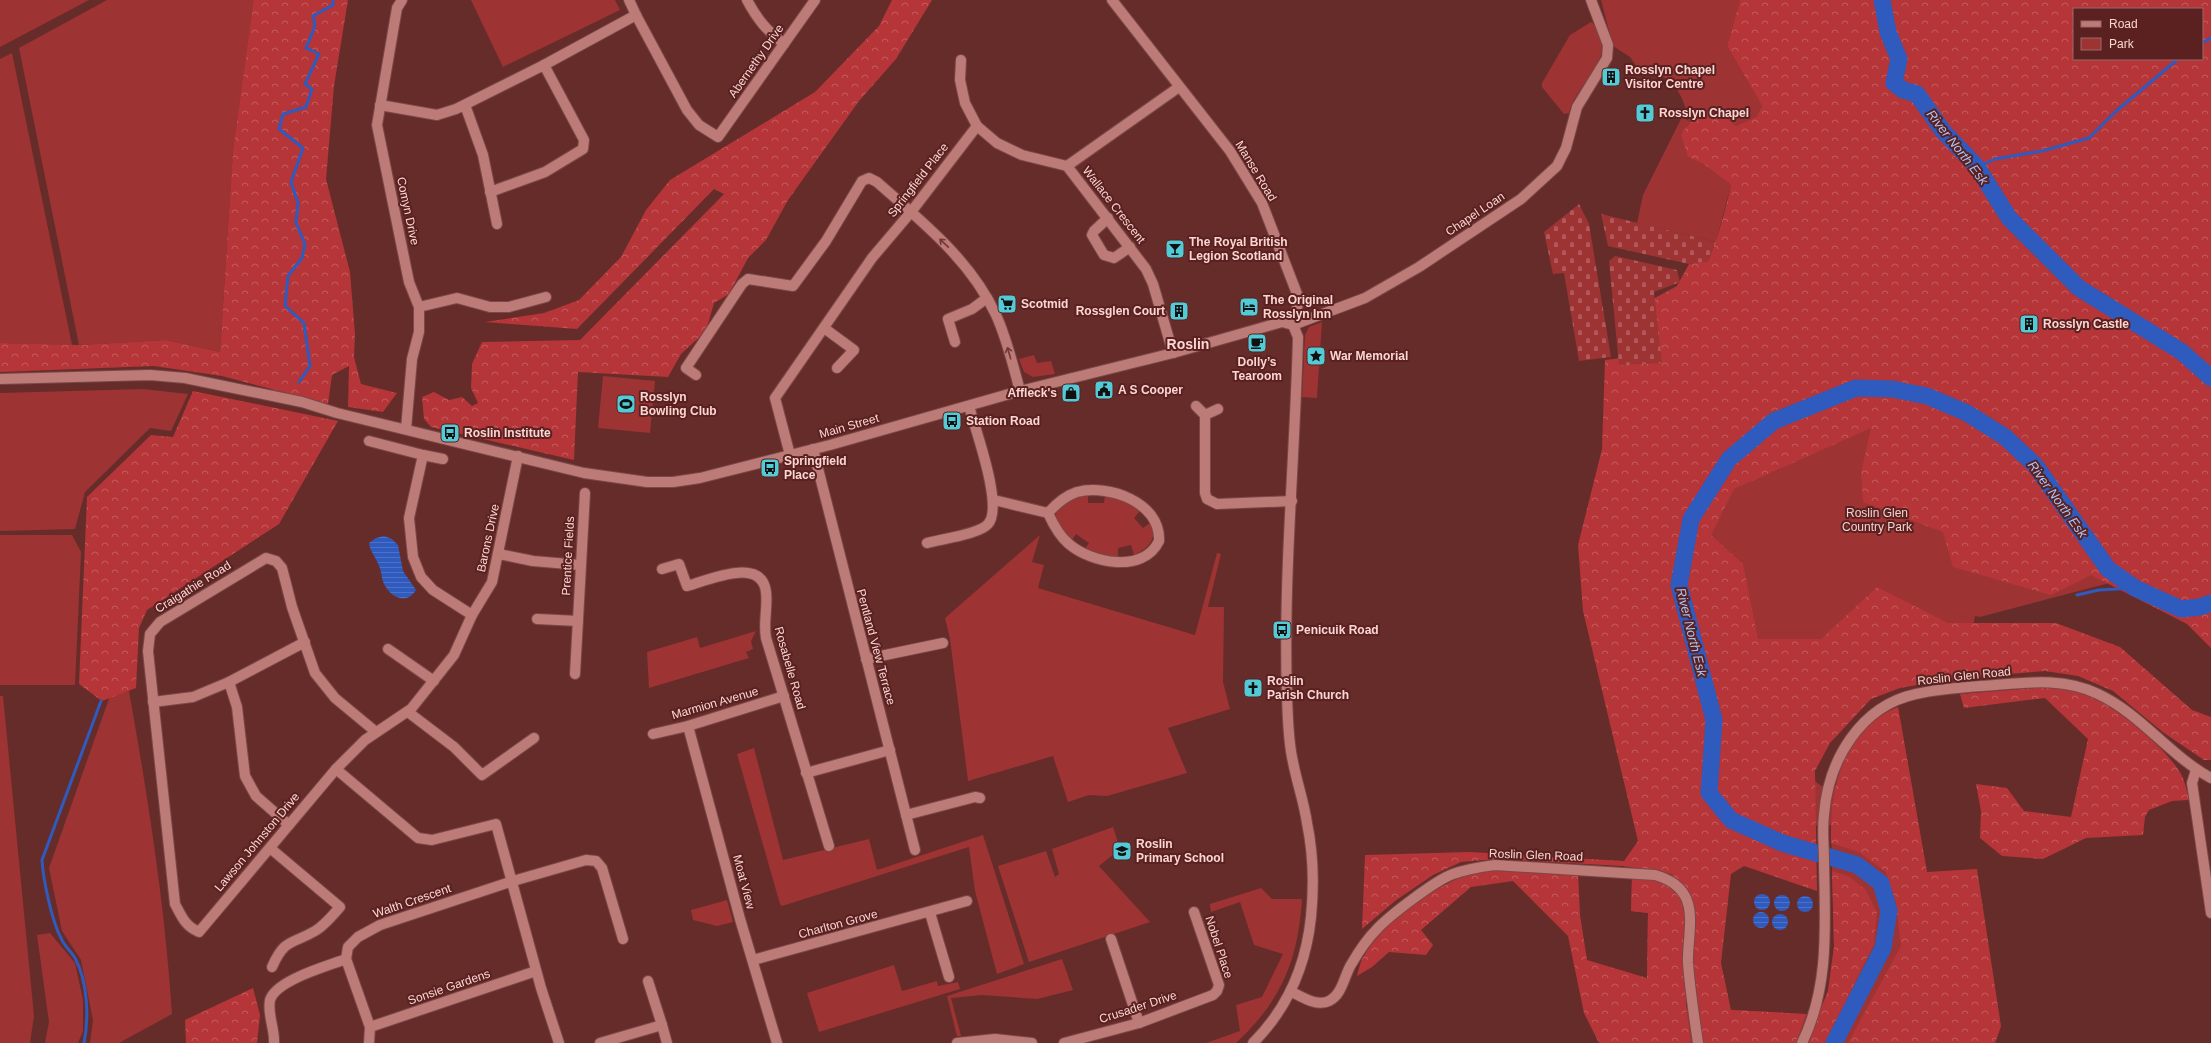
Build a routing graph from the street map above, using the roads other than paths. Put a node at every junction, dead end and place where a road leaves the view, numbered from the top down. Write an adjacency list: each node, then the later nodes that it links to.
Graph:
1 (402, 0): 12 (street, Comyn Drive)
2 (629, 0): 7 (street)
3 (747, 0): 8 (street)
4 (814, 0): 8 (street, Abernethy Drive)
5 (1112, 0): 11 (street, Manse Road)
6 (1591, 0): 24 (street, Chapel Loan)
7 (636, 15): 8 (street, Abernethy Drive); 10 (street)
8 (784, 44)
9 (962, 60): 14 (street, Wallace Crescent)
10 (544, 65): 13 (street); 16 (street)
11 (1180, 87): 15 (street); 24 (street, Manse Road)
12 (380, 105): 13 (street); 23 (street, Comyn Drive)
13 (465, 105): 16 (street)
14 (977, 126): 15 (street, Wallace Crescent); 17 (street, Springfield Place)
15 (1067, 166): 18 (street, Wallace Crescent)
16 (490, 192): 19 (street)
17 (911, 212): 22 (street, one-way to 17); 25 (street, Springfield Place); 29 (street)
18 (1108, 218): 20 (street, Wallace Crescent); 20 (street)
19 (497, 224)
20 (1130, 247): 27 (street, Wallace Crescent)
21 (546, 297): 23 (street)
22 (987, 298): 26 (street); 31 (street, one-way to 22)
23 (419, 307): 34 (street, Comyn Drive)
24 (1293, 325): 27 (street, Main Street); 43 (street)
25 (824, 328): 28 (street); 38 (street, Springfield Place)
26 (955, 342)
27 (1172, 353): 31 (street, Main Street)
28 (837, 368)
29 (696, 375)
30 (0, 379): 34 (street, Main Street)
31 (1020, 391): 32 (street, Main Street)
32 (969, 406): 36 (street, Main Street); 42 (street)
33 (1218, 408): 43 (street)
34 (406, 429): 39 (street, Main Street)
35 (369, 441): 37 (street)
36 (813, 450): 38 (street, Main Street); 55 (street, Pentland View Terrace)
37 (423, 455): 40 (street); 49 (street)
38 (790, 455): 39 (street, Main Street)
39 (518, 456): 46 (street, Barons Drive)
40 (443, 459)
41 (585, 493): 47 (street, Prentice Fields)
42 (994, 500): 44 (street); 45 (street)
43 (1292, 501): 92 (street)
44 (1048, 514): 44 (street)
45 (927, 543)
46 (499, 554): 47 (street); 49 (street, Barons Drive)
47 (580, 565): 51 (street, Prentice Fields)
48 (662, 568): 59 (street, Rosabelle Road)
49 (472, 615): 57 (street, Lawson Johnston Drive)
50 (537, 619): 51 (street)
51 (578, 621): 56 (street, Prentice Fields)
52 (305, 642): 58 (street); 60 (street, Craigathie Road); 63 (street, Craigathie Road)
53 (943, 643): 55 (street)
54 (388, 649): 57 (street)
55 (866, 658): 66 (street, Pentland View Terrace)
56 (575, 674)
57 (434, 681): 61 (street, Lawson Johnston Drive)
58 (229, 682): 60 (street); 73 (street)
59 (784, 696): 62 (street, Marmion Avenue); 69 (street, Rosabelle Road)
60 (153, 702): 82 (street, Craigathie Road)
61 (408, 712): 63 (street, Lawson Johnston Drive); 65 (street)
62 (688, 726): 64 (street, Marmion Avenue); 86 (street, Moat View)
63 (376, 732): 67 (street, Lawson Johnston Drive)
64 (653, 734)
65 (534, 738)
66 (890, 750): 69 (street); 72 (street, Pentland View Terrace)
67 (336, 769): 73 (street, Lawson Johnston Drive); 77 (street)
68 (2196, 770): 70 (street, Roslin Glen Road); 81 (street); 108 (street, Roslin Glen Road)
69 (806, 773): 74 (street, Rosabelle Road)
70 (2211, 778)
71 (980, 798): 72 (street)
72 (906, 815): 76 (street, Pentland View Terrace)
73 (289, 825): 75 (street, Lawson Johnston Drive)
74 (829, 846)
75 (270, 848): 82 (street, Lawson Johnston Drive); 87 (street)
76 (915, 850)
77 (513, 881): 83 (street, Walth Crescent); 85 (street, Walth Crescent); 88 (street)
78 (967, 901): 80 (street, Charlton Grove)
79 (1194, 912): 91 (street, Nobel Place)
80 (930, 913): 86 (street, Charlton Grove); 89 (street)
81 (2211, 913)
82 (199, 932)
83 (623, 939)
84 (1111, 939): 93 (street)
85 (346, 959): 95 (street); 97 (street)
86 (752, 960): 102 (street, Moat View)
87 (272, 967)
88 (536, 971): 95 (street, Sonsie Gardens); 99 (street)
89 (946, 973)
90 (648, 981): 94 (street)
91 (1217, 991): 93 (street, Crusader Drive)
92 (1292, 992): 106 (street); 107 (street, Roslin Glen Road)
93 (1138, 1023): 105 (street, Crusader Drive)
94 (662, 1025): 100 (street); 101 (street)
95 (370, 1027): 98 (street)
96 (988, 1041): 103 (street); 104 (street)
97 (274, 1043)
98 (369, 1043)
99 (559, 1043)
100 (600, 1043)
101 (667, 1043)
102 (778, 1043)
103 (957, 1043)
104 (1032, 1043)
105 (1064, 1043)
106 (1253, 1043)
107 (1698, 1043)
108 (1802, 1043)

